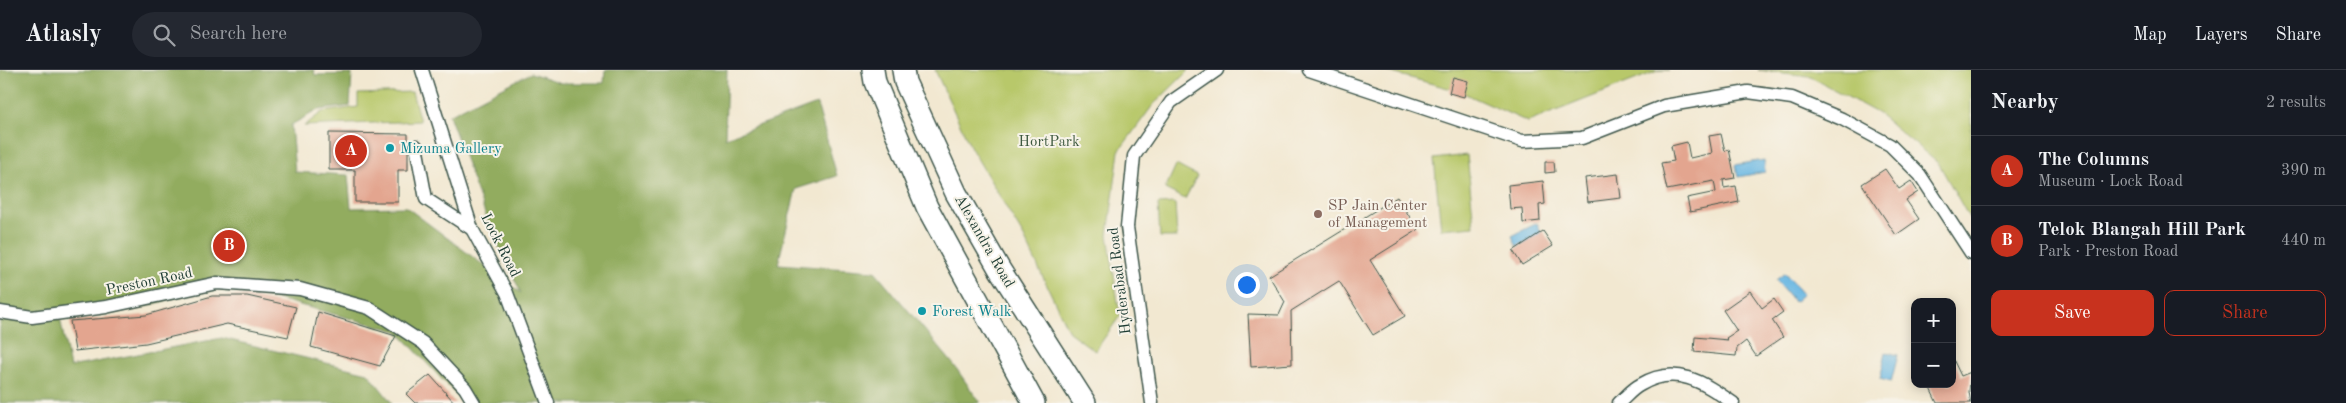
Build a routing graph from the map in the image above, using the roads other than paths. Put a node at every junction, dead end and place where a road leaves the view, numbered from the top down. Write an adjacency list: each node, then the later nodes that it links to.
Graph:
1 (422, 70): 7 (street, Lock Road)
2 (873, 70): 13 (main road)
3 (903, 70): 10 (main road, Alexandra Road)
4 (1217, 70): 16 (street, Hyderabad Road)
5 (1309, 70): 8 (street)
6 (416, 146): 7 (street)
7 (472, 229): 12 (street, Lock Road)
8 (1971, 253)
9 (0, 312): 11 (street, Preston Road)
10 (1072, 380): 14 (main road); 15 (main road, Alexandra Road)
11 (474, 403)
12 (548, 403)
13 (1034, 403)
14 (1068, 403)
15 (1085, 403)
16 (1152, 403)
17 (1619, 403): 18 (street)
18 (1733, 403)

